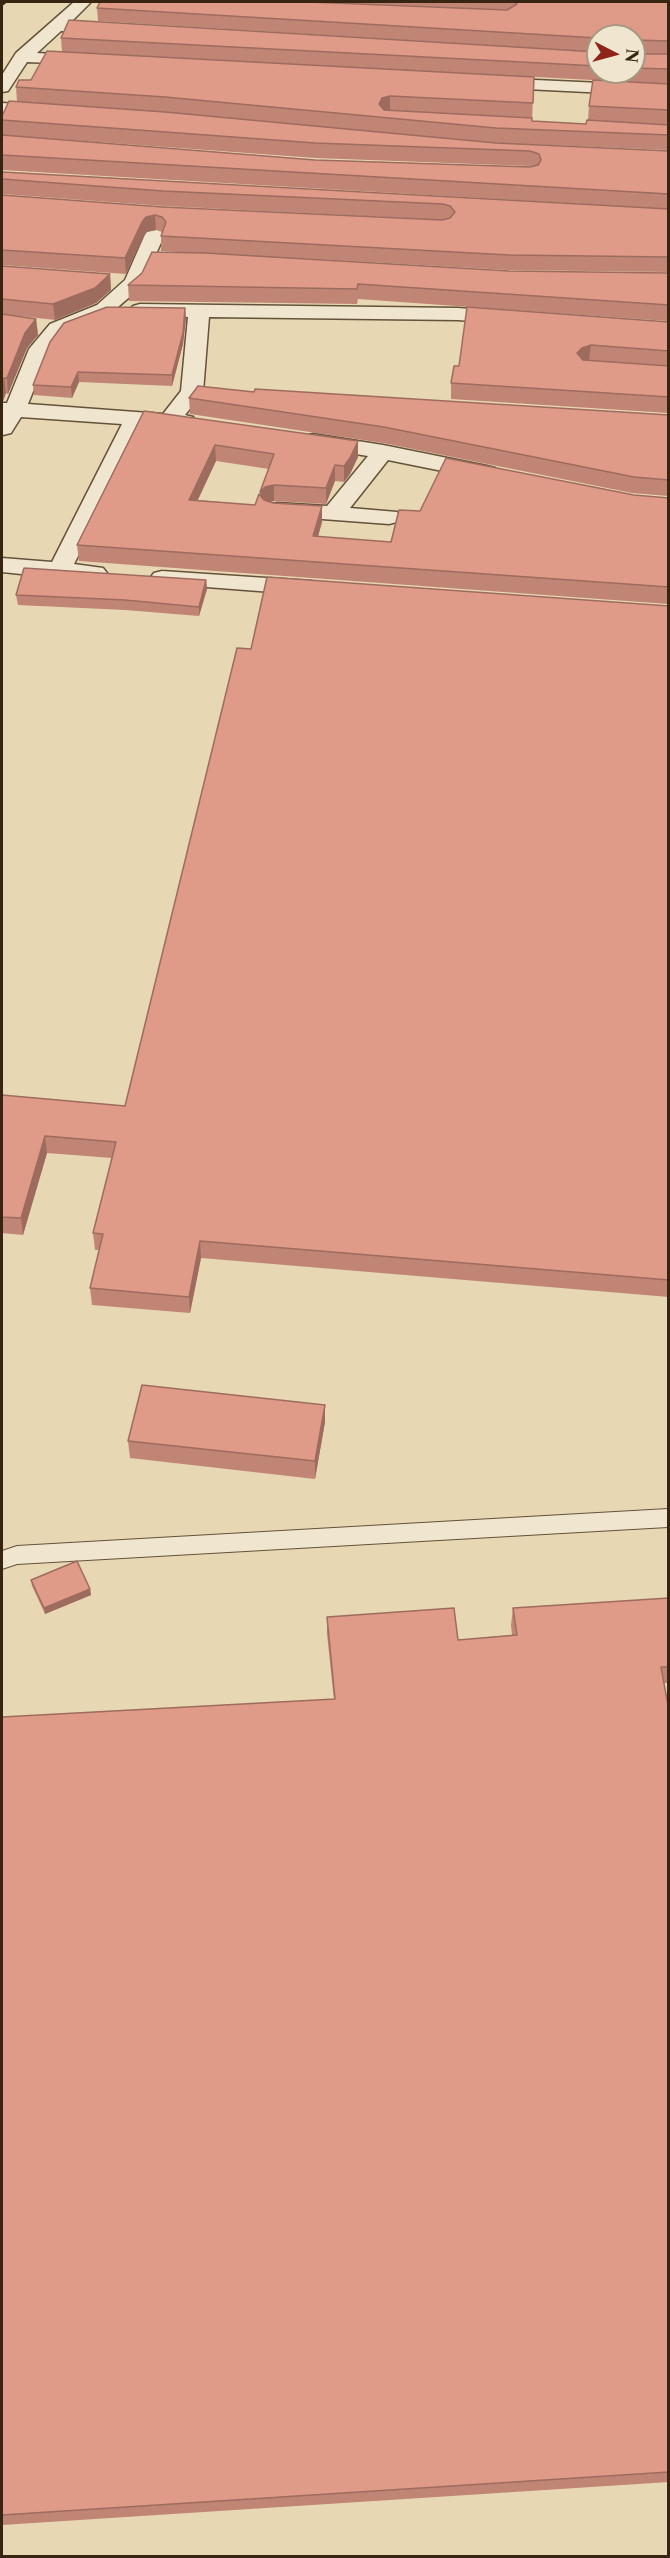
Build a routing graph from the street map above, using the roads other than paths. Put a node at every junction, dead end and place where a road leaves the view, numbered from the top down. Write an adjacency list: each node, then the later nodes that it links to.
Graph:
1 (83, 2): 2 (street)
2 (58, 26): 3 (street); 4 (street)
3 (129, 30)
4 (22, 57): 5 (street); 7 (street)
5 (105, 62)
6 (471, 82): 9 (street)
7 (2, 87): 8 (street)
8 (26, 88)
9 (669, 91)
10 (2, 108): 11 (street)
11 (72, 113)
12 (141, 212): 13 (street)
13 (164, 214): 14 (street); 15 (street)
14 (188, 215)
15 (146, 259): 16 (street); 18 (street)
16 (170, 260)
17 (112, 281): 18 (street)
18 (134, 283): 19 (street)
19 (104, 309): 20 (street); 23 (street)
20 (199, 311): 21 (street); 24 (street)
21 (528, 319)
22 (35, 326): 23 (street)
23 (57, 328): 26 (street)
24 (192, 392): 25 (street); 28 (street)
25 (214, 393)
26 (8, 409): 27 (street); 30 (street)
27 (136, 419): 28 (street); 38 (street)
28 (170, 420): 29 (street)
29 (206, 425)
30 (2, 431)
31 (289, 438): 32 (street)
32 (383, 452): 33 (street); 35 (street)
33 (508, 477)
34 (274, 510): 35 (street)
35 (334, 512): 36 (street)
36 (389, 517)
37 (2, 565): 38 (street)
38 (59, 571): 39 (street)
39 (119, 575)
40 (143, 577): 41 (street)
41 (334, 590)
42 (669, 1518): 43 (lane)
43 (2, 1560)

